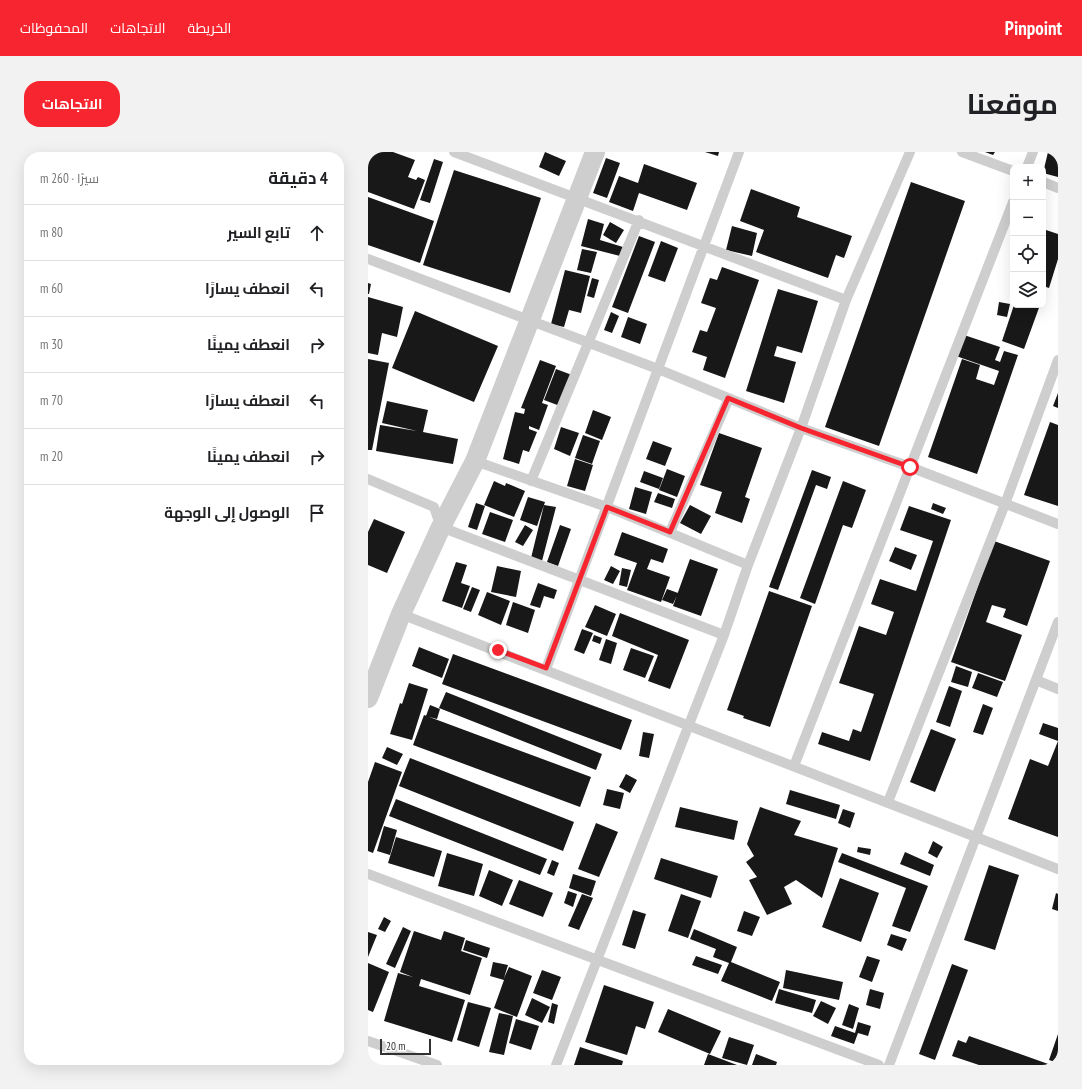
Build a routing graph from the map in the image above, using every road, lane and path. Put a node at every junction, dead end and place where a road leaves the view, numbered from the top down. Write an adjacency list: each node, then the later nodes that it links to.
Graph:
1 (454, 152): 11 (lane)
2 (596, 152): 11 (street)
3 (739, 152): 14 (lane)
4 (910, 152): 16 (lane)
5 (962, 152): 8 (lane)
6 (1033, 152): 7 (lane)
7 (1028, 164)
8 (1010, 170)
9 (1046, 183): 10 (lane)
10 (1058, 188)
11 (578, 197): 13 (lane); 17 (street)
12 (1010, 210): 24 (lane)
13 (639, 220): 14 (lane); 18 (lane)
14 (704, 246): 16 (lane); 20 (lane)
15 (368, 259): 17 (lane)
16 (846, 300): 22 (lane)
17 (531, 320): 18 (lane); 23 (street)
18 (589, 343): 20 (lane); 26 (lane)
19 (1058, 360): 27 (lane)
20 (658, 369): 21 (lane); 28 (lane)
21 (728, 398): 22 (lane); 31 (lane)
22 (801, 428): 24 (lane); 32 (lane)
23 (475, 461): 26 (lane); 30 (street)
24 (910, 467): 27 (lane); 42 (lane)
25 (368, 479): 30 (lane)
26 (532, 481): 28 (lane)
27 (1006, 504): 29 (lane); 43 (lane)
28 (607, 507): 31 (lane); 33 (lane)
29 (1058, 524)
30 (441, 527): 33 (lane); 34 (street)
31 (670, 532): 32 (lane)
32 (748, 565): 36 (lane)
33 (579, 580): 36 (lane); 37 (lane)
34 (402, 614): 37 (lane); 40 (street)
35 (1058, 622): 38 (lane)
36 (724, 635): 41 (lane)
37 (546, 668): 41 (lane)
38 (1036, 680): 39 (lane); 44 (lane)
39 (1058, 689)
40 (368, 698)
41 (689, 725): 42 (lane); 47 (lane)
42 (794, 766): 43 (lane)
43 (888, 802): 44 (lane)
44 (976, 837): 45 (lane); 52 (lane)
45 (1058, 869)
46 (368, 874): 47 (lane)
47 (598, 959): 50 (lane); 51 (lane)
48 (368, 1041): 49 (lane)
49 (436, 1065)
50 (556, 1065)
51 (879, 1065)
52 (889, 1065)

